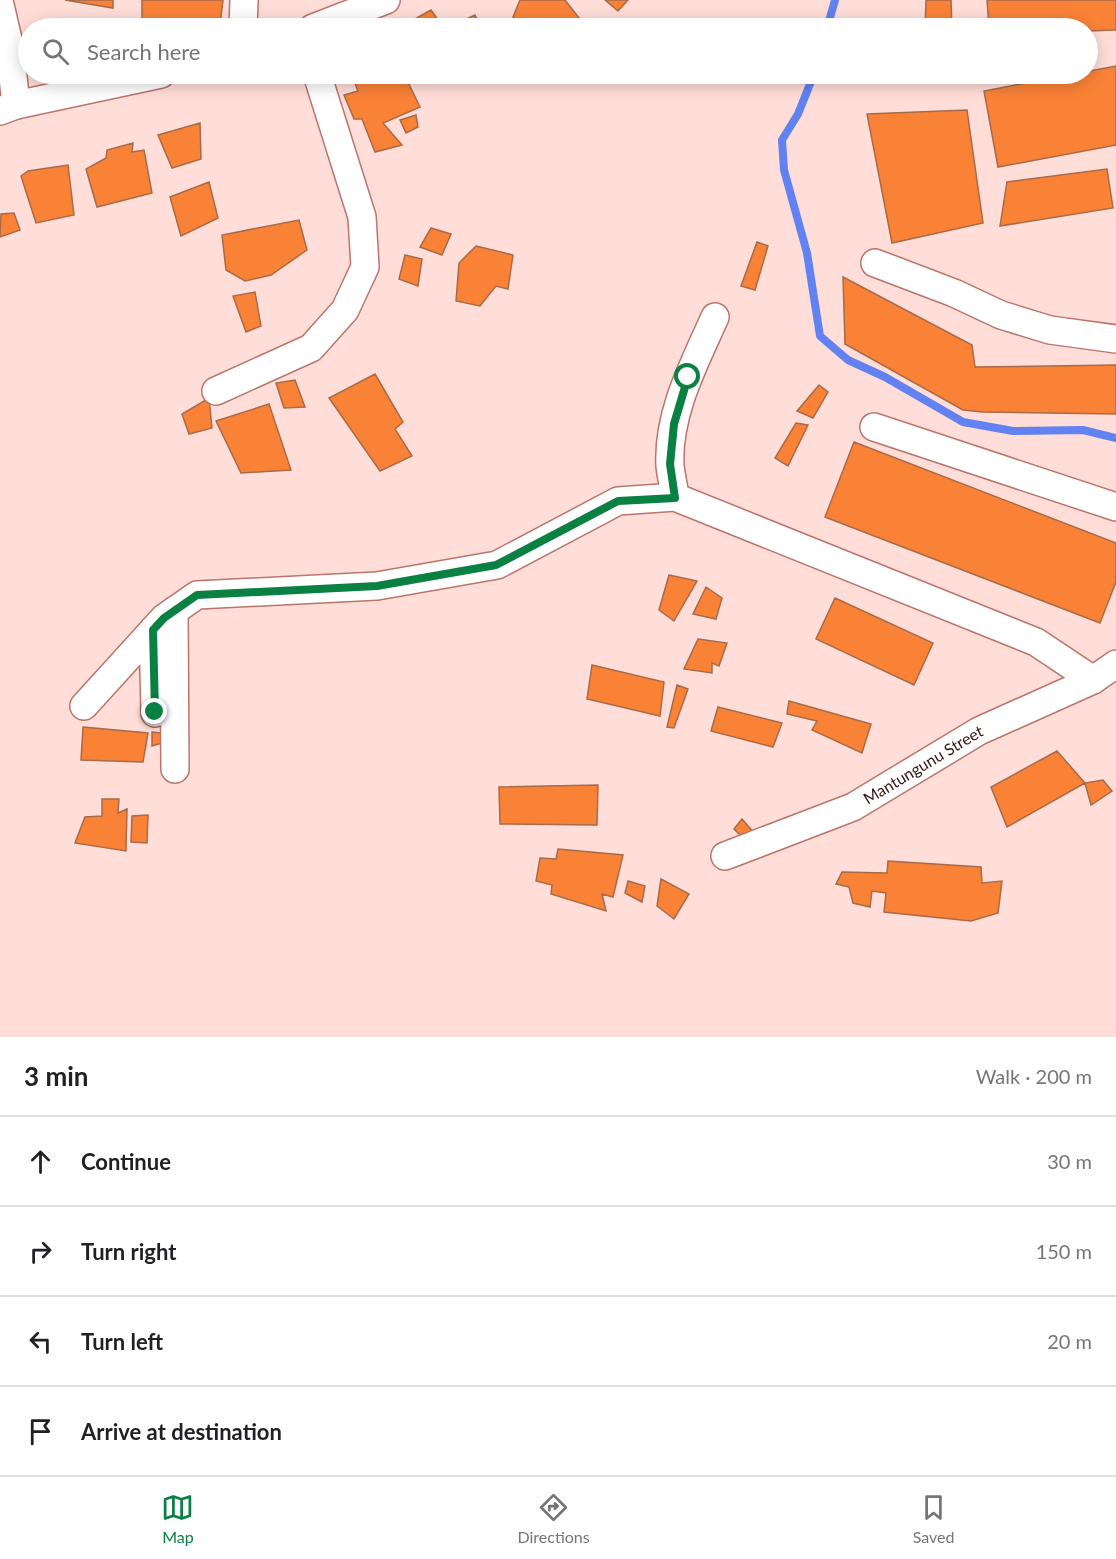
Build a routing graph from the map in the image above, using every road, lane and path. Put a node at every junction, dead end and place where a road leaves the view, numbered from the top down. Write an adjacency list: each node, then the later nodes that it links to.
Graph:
1 (244, 0): 4 (street)
2 (386, 0): 5 (street)
3 (0, 5): 8 (street)
4 (243, 18)
5 (339, 18)
6 (116, 84): 8 (street)
7 (320, 84): 12 (street)
8 (8, 108)
9 (875, 263): 11 (street)
10 (715, 316): 14 (street)
11 (1116, 339)
12 (216, 391)
13 (874, 428): 15 (street)
14 (675, 498): 16 (street); 19 (street)
15 (1116, 507)
16 (174, 611): 17 (street); 22 (street)
17 (153, 630): 20 (street); 21 (street)
18 (1116, 664): 19 (street, Mantungunu Street)
19 (1093, 680): 23 (street, Mantungunu Street)
20 (84, 706)
21 (155, 712)
22 (175, 770)
23 (725, 856)

